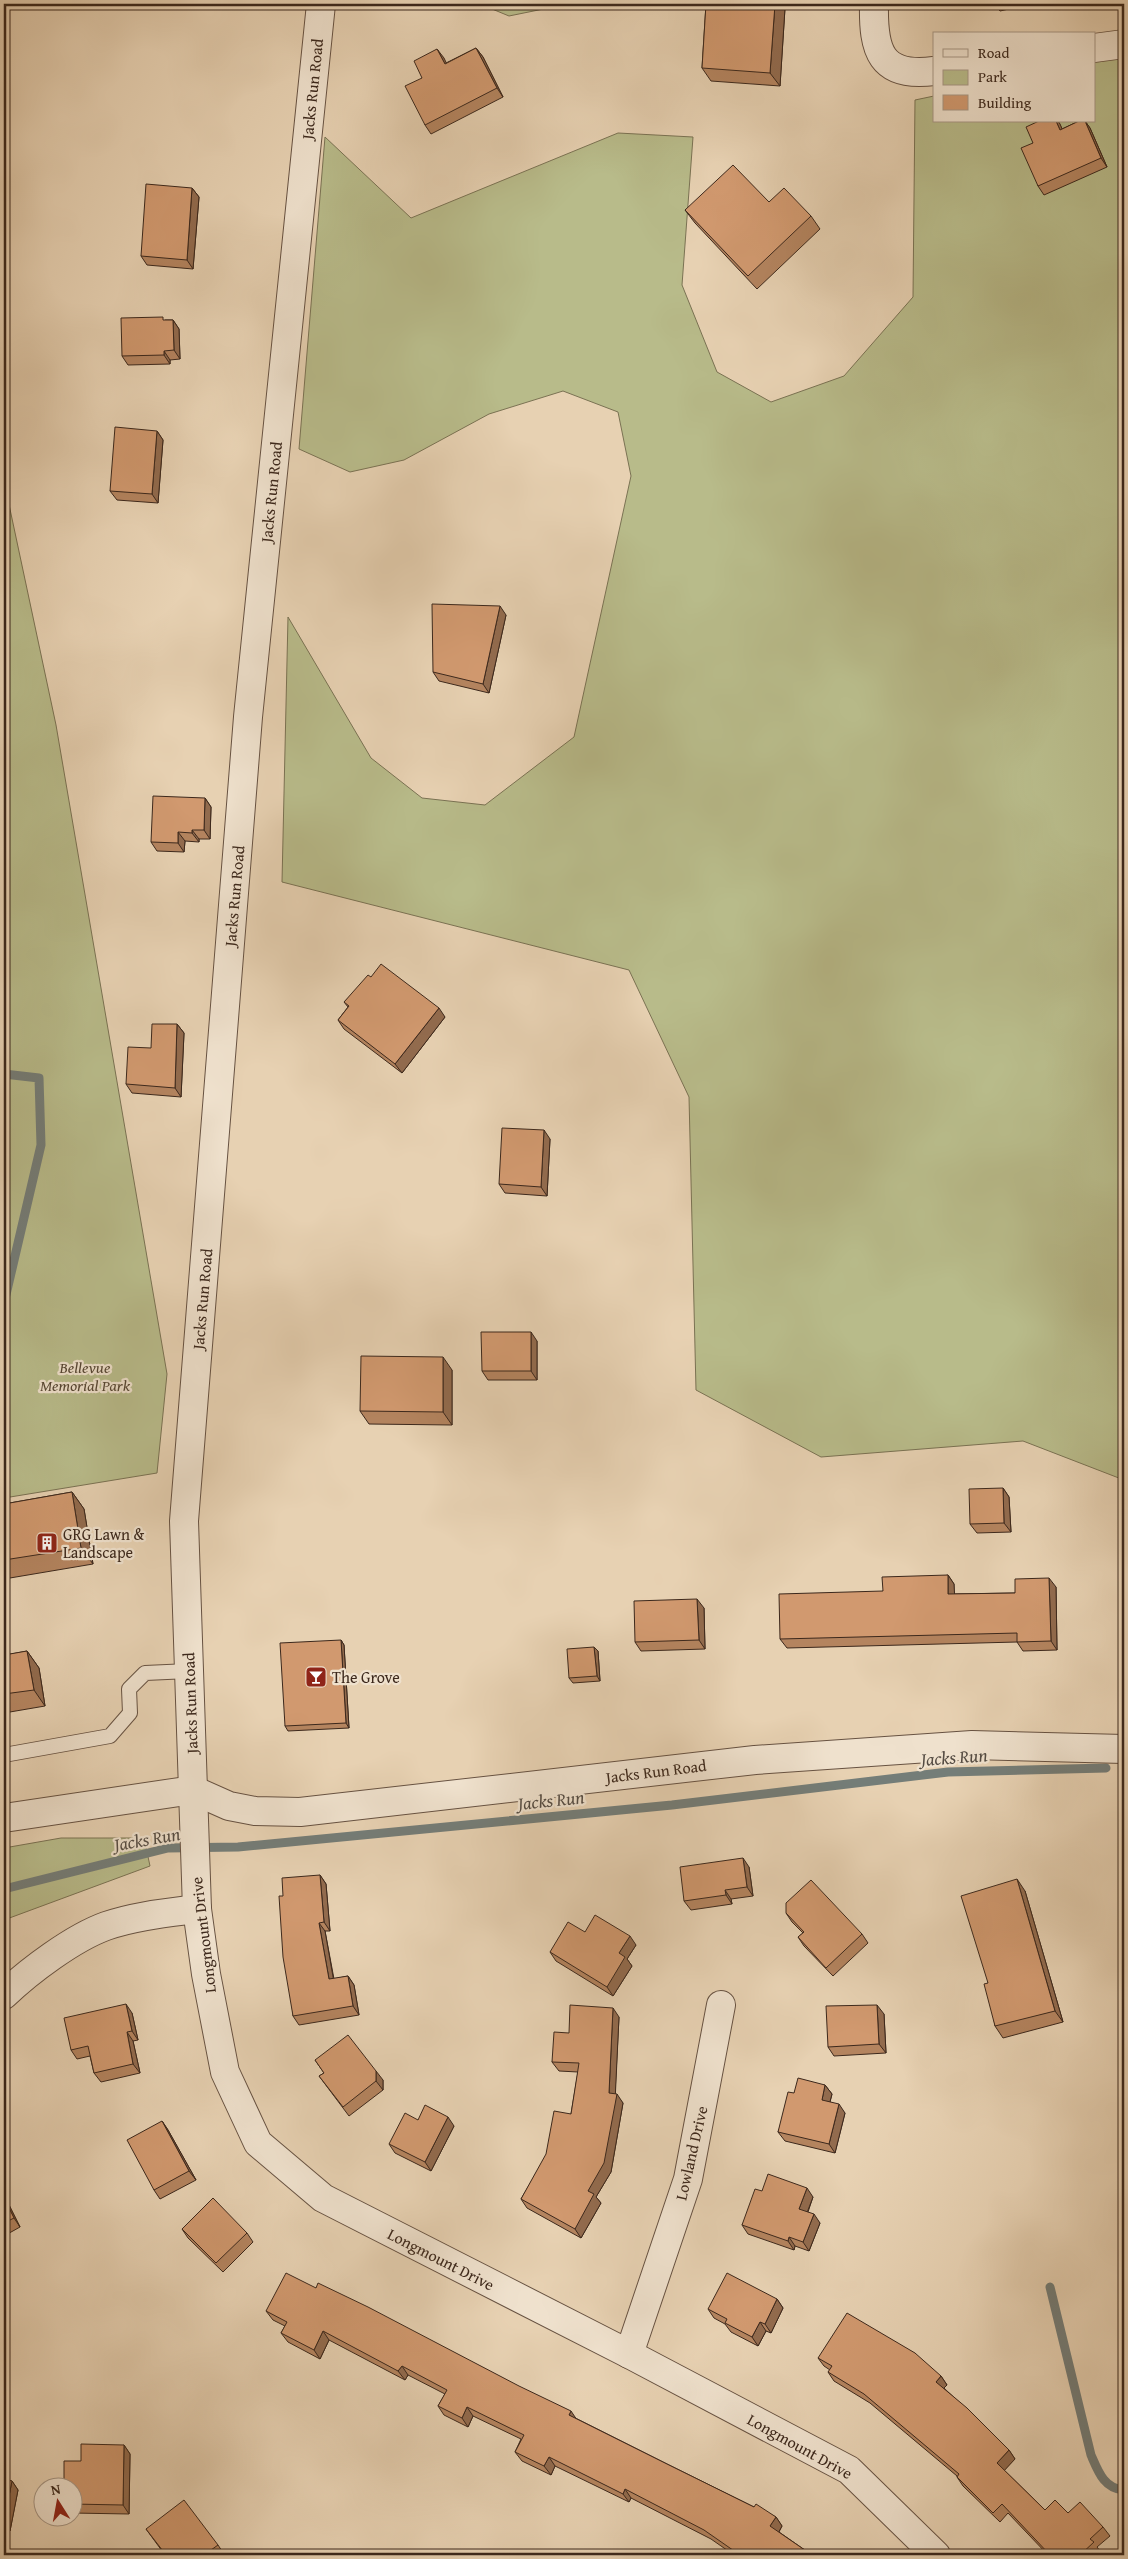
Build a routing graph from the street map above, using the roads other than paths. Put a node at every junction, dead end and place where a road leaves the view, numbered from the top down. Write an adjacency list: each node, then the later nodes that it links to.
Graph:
1 (321, 4): 6 (street, Jacks Run Road)
2 (874, 4): 5 (street)
3 (1124, 44): 4 (street)
4 (1096, 48)
5 (933, 70)
6 (189, 1671): 8 (lane); 9 (street, Jacks Run Road)
7 (1124, 1749): 9 (street, Jacks Run Road)
8 (4, 1756)
9 (193, 1790): 10 (street); 11 (street, Longmount Drive)
10 (4, 1818)
11 (197, 1909): 12 (street); 14 (street, Longmount Drive)
12 (4, 1995)
13 (721, 2005): 14 (street, Lowland Drive)
14 (629, 2354): 15 (street, Longmount Drive)
15 (936, 2555)

